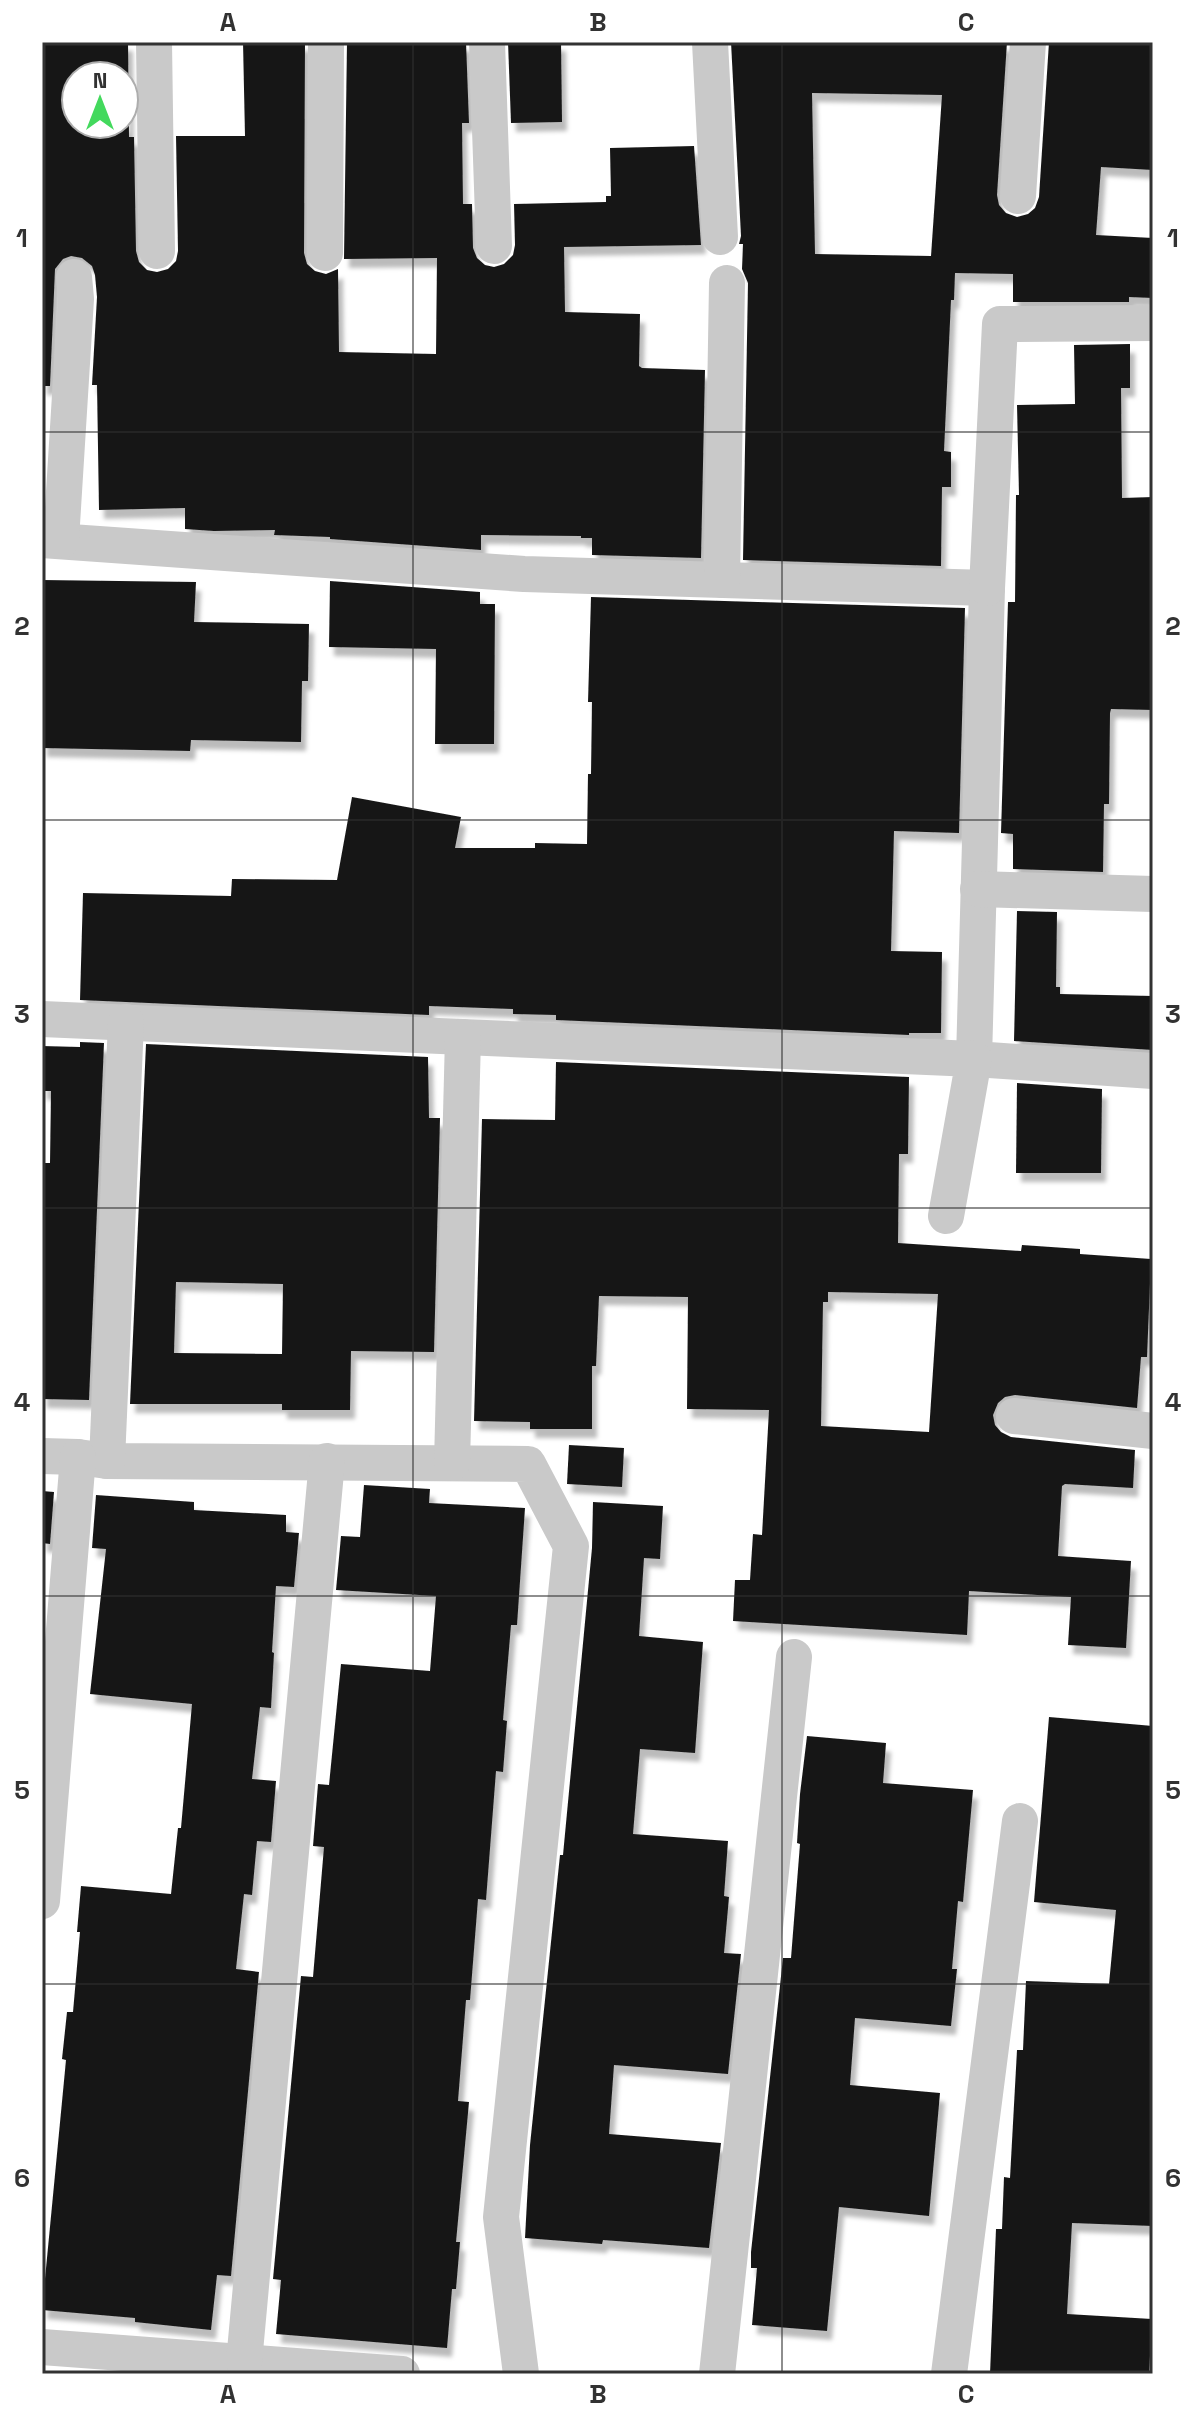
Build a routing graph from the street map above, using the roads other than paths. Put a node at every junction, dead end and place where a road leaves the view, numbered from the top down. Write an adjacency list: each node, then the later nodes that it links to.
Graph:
1 (154, 42): 9 (street)
2 (326, 42): 10 (street)
3 (487, 42): 8 (street)
4 (710, 42): 7 (street)
5 (1028, 42): 6 (street)
6 (1018, 196)
7 (720, 237)
8 (494, 246)
9 (157, 251)
10 (325, 253)
11 (74, 277): 14 (street)
12 (727, 283): 15 (street)
13 (1153, 323): 16 (street)
14 (52, 540): 15 (street)
15 (722, 580): 16 (street)
16 (987, 588): 17 (street)
17 (978, 889): 18 (street); 22 (street)
18 (1153, 894)
19 (42, 1019): 20 (street)
20 (126, 1022): 21 (street); 28 (street)
21 (463, 1037): 22 (street); 30 (street)
22 (974, 1059): 23 (street); 24 (street)
23 (1153, 1071)
24 (946, 1216)
25 (1014, 1416): 26 (street)
26 (1153, 1431)
27 (42, 1456): 28 (street)
28 (93, 1459): 29 (street); 33 (street)
29 (327, 1461): 30 (street); 36 (street)
30 (452, 1463): 39 (street)
31 (794, 1657): 40 (street)
32 (1020, 1821): 41 (street)
33 (42, 1901)
34 (42, 2347): 35 (street)
35 (89, 2362): 36 (street)
36 (244, 2362): 37 (street)
37 (314, 2371): 38 (street)
38 (402, 2374)
39 (521, 2374)
40 (717, 2374)
41 (949, 2374)

